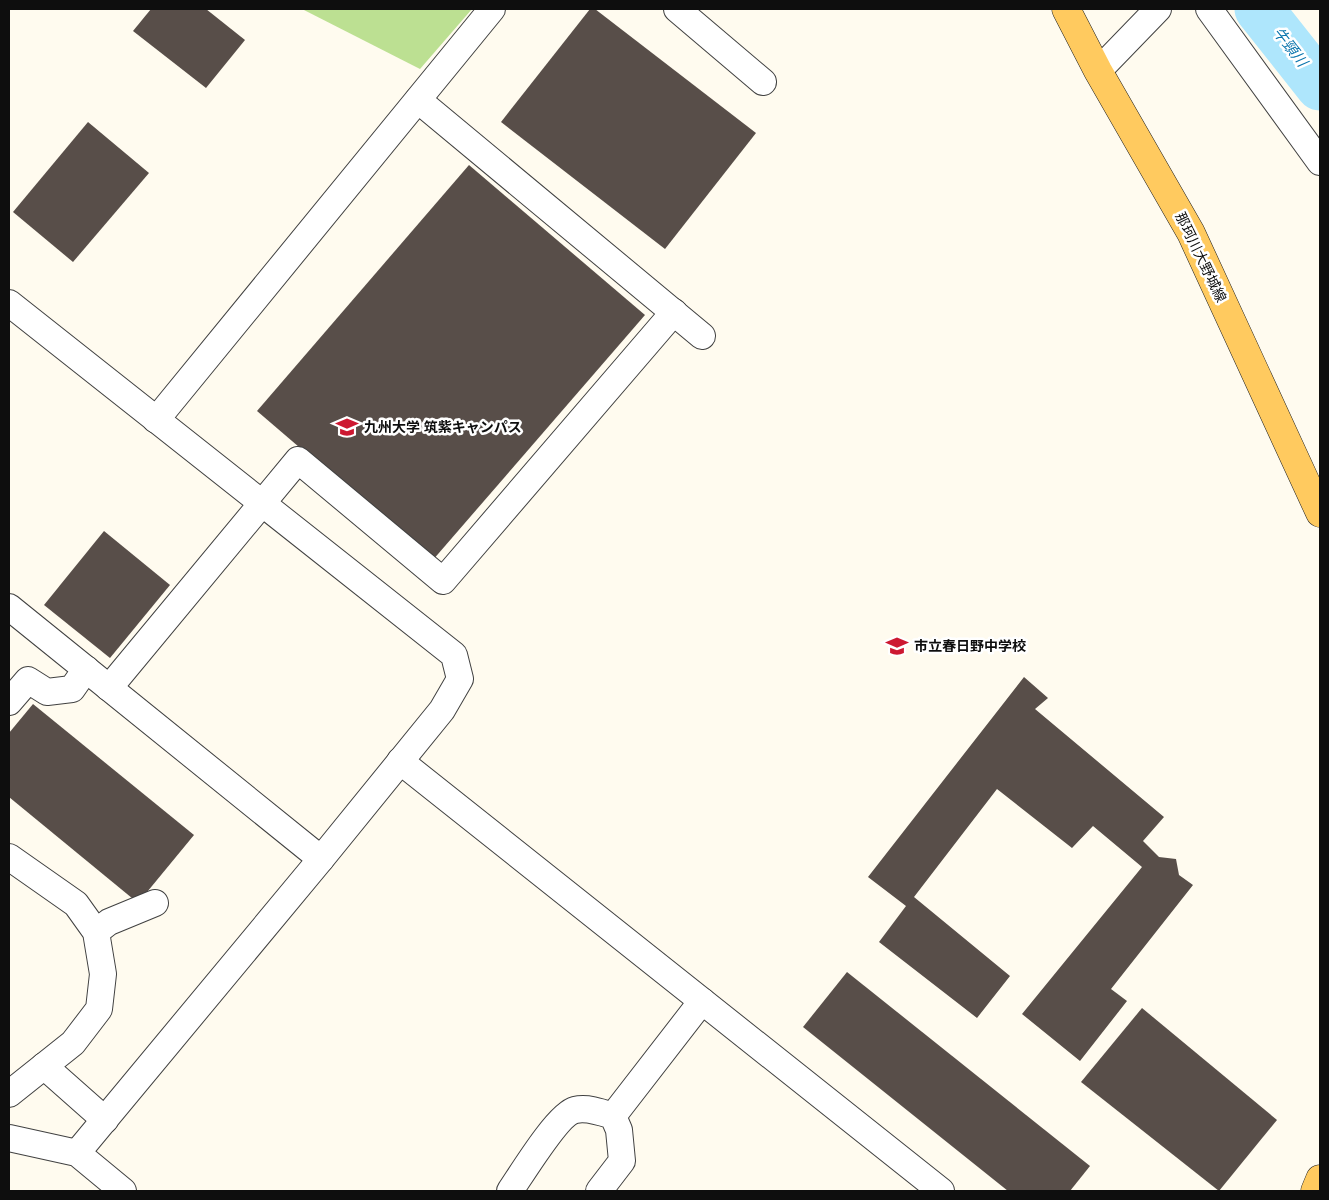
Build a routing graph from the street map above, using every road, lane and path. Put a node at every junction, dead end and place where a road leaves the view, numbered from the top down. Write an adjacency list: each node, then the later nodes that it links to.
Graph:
1 (492, 9): 8 (street)
2 (676, 9): 7 (street)
3 (1066, 9): 6 (main road, 那珂川大野城線)
4 (1158, 9): 6 (street)
5 (1209, 9): 9 (street)
6 (1098, 71): 15 (main road, 那珂川大野城線)
7 (763, 82)
8 (418, 100): 11 (street); 13 (street)
9 (1320, 162)
10 (9, 303): 13 (street)
11 (674, 312): 12 (street); 14 (street)
12 (702, 336)
13 (156, 420): 14 (street)
14 (261, 503): 18 (street); 20 (street)
15 (1320, 513)
16 (9, 607): 17 (street)
17 (86, 669): 18 (street); 19 (street)
18 (109, 688): 22 (street)
19 (9, 702)
20 (400, 761): 22 (street); 25 (street)
21 (9, 857): 24 (street)
22 (321, 860): 29 (street)
23 (155, 903): 24 (street)
24 (96, 932): 26 (street)
25 (702, 1001): 28 (street); 36 (street)
26 (44, 1066): 27 (street); 29 (street)
27 (9, 1094)
28 (612, 1116): 34 (street); 35 (street)
29 (104, 1120): 31 (street)
30 (9, 1138): 31 (street)
31 (77, 1153): 33 (street)
32 (1320, 1179): 37 (main road)
33 (123, 1191)
34 (510, 1191)
35 (599, 1191)
36 (941, 1191)
37 (1315, 1191)

